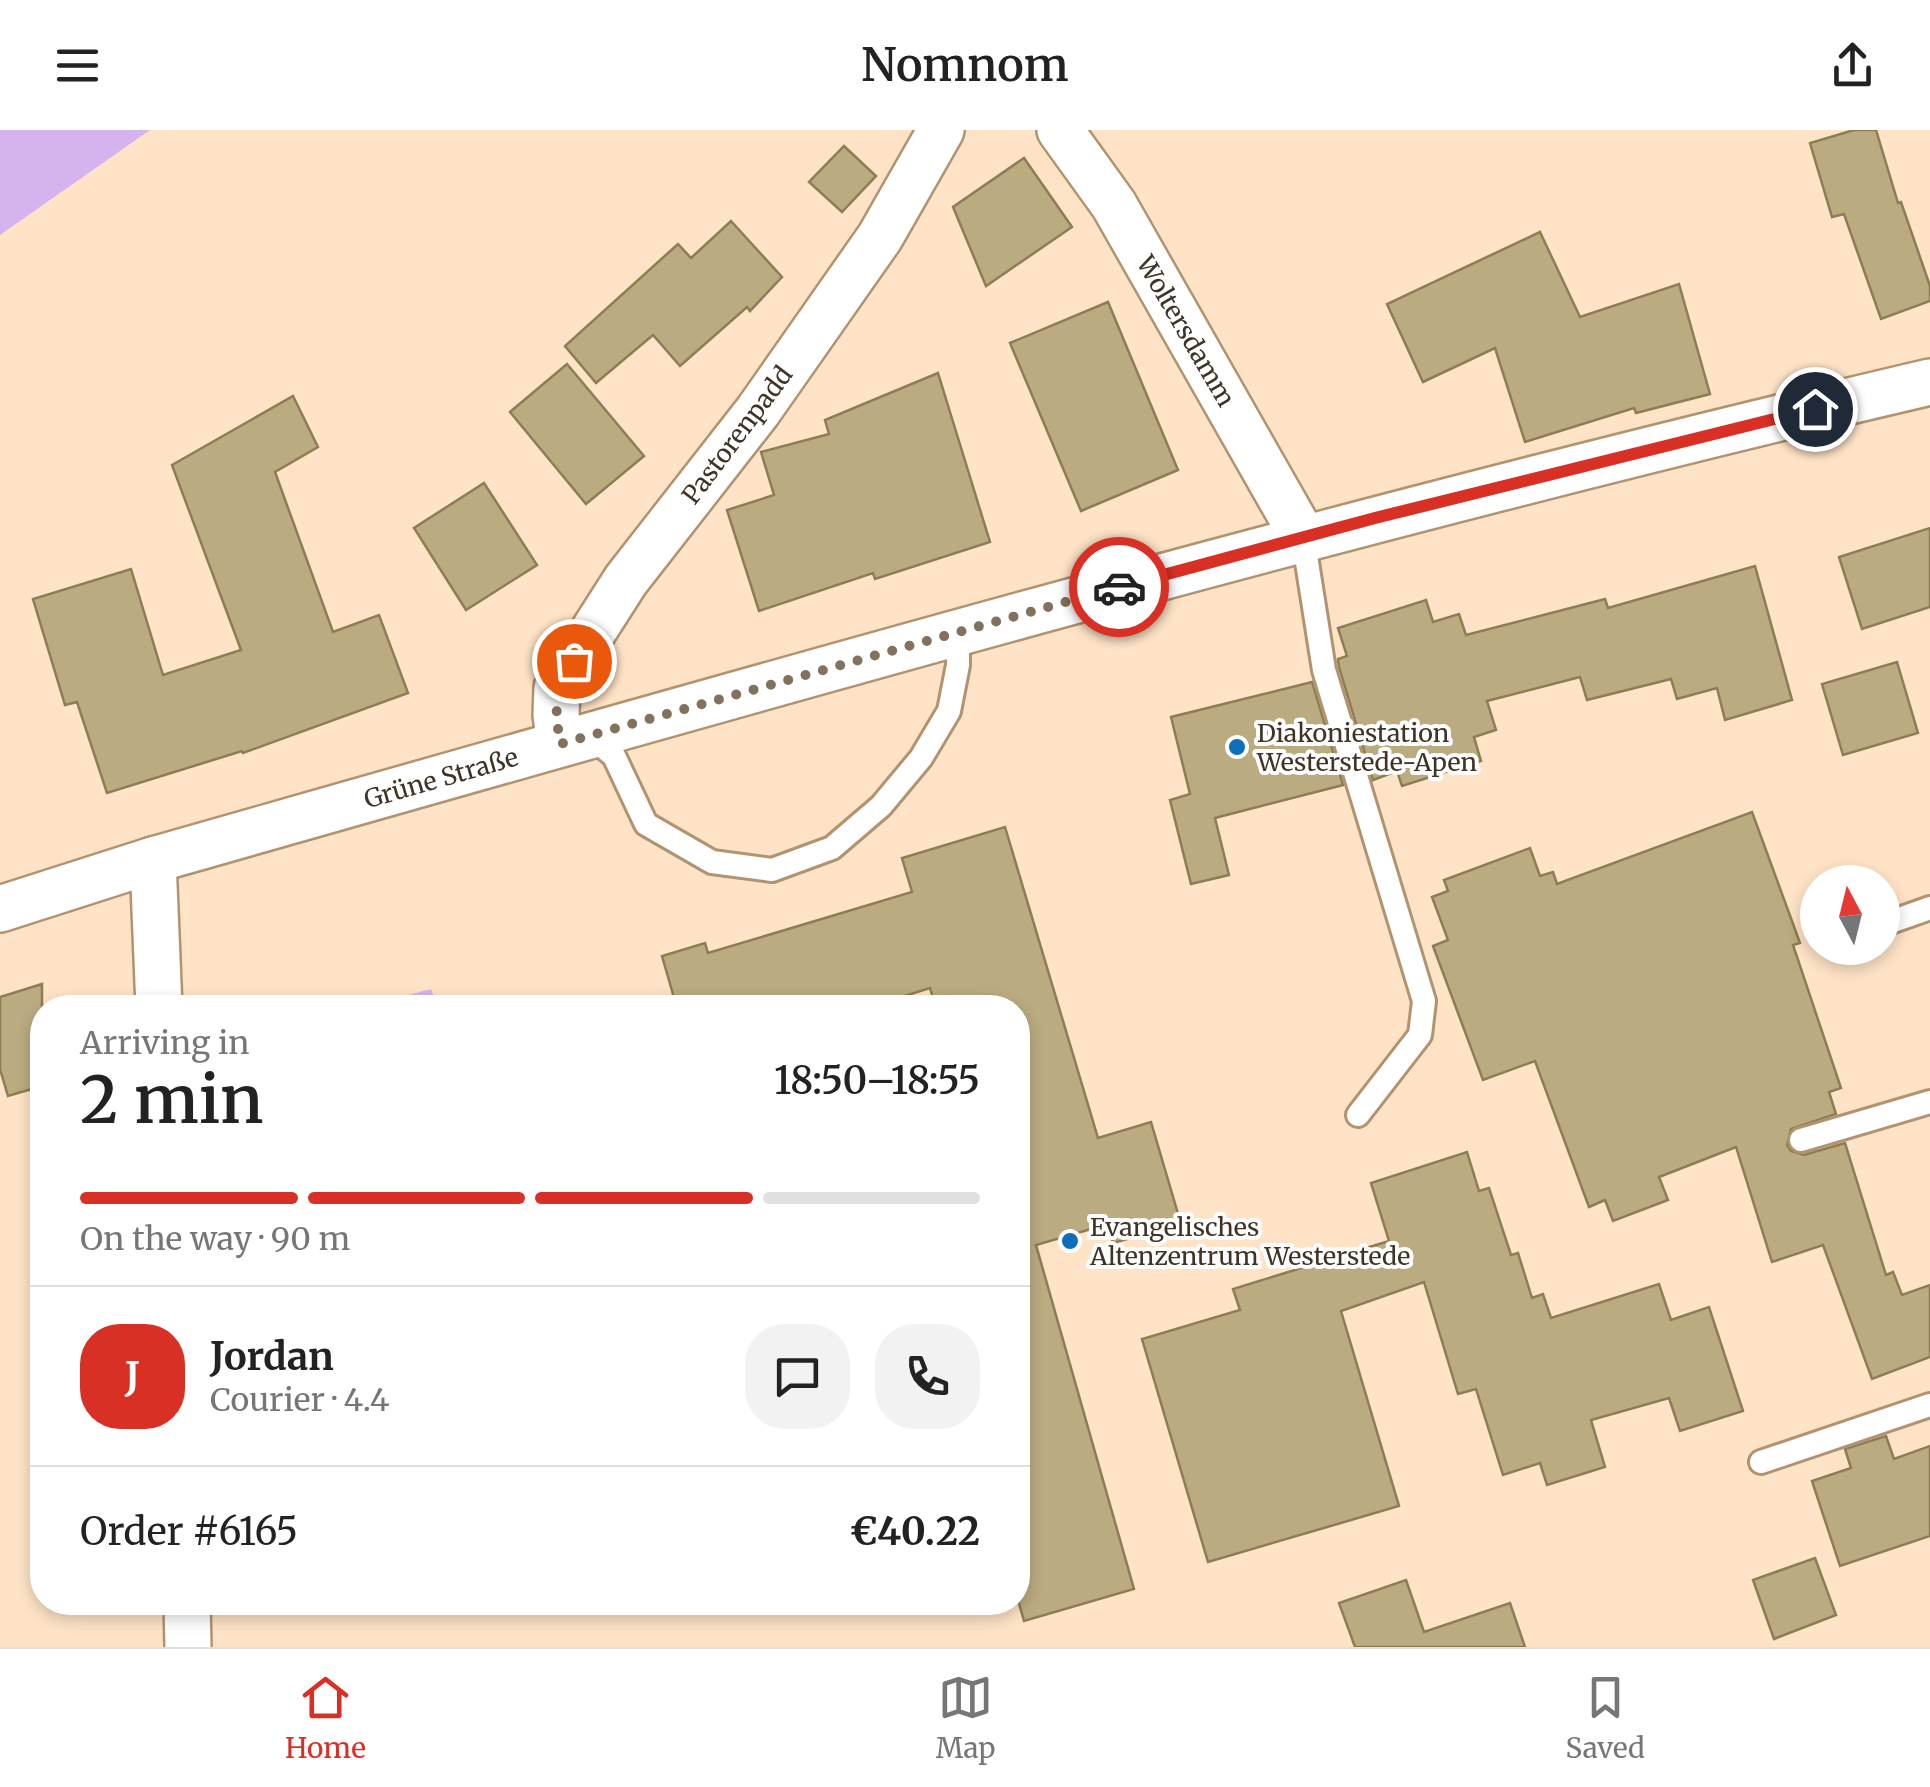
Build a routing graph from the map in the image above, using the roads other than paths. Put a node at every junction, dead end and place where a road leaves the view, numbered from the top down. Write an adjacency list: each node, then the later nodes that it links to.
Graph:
1 (941, 130): 6 (street, Pastorenpadd)
2 (1060, 130): 4 (street, Woltersdamm)
3 (1930, 382): 4 (street, Grüne Straße)
4 (1303, 537): 5 (street, Grüne Straße); 13 (lane)
5 (958, 632): 6 (street, Grüne Straße); 6 (lane)
6 (575, 740): 7 (street, Grüne Straße)
7 (153, 860): 9 (street, Grüne Straße); 11 (street)
8 (1930, 908): 10 (lane)
9 (0, 909)
10 (1900, 918)
11 (159, 995)
12 (1930, 1102): 14 (lane)
13 (1358, 1114)
14 (1800, 1140)
15 (1930, 1405): 16 (lane)
16 (1760, 1462)
17 (187, 1615): 18 (street)
18 (188, 1647)

